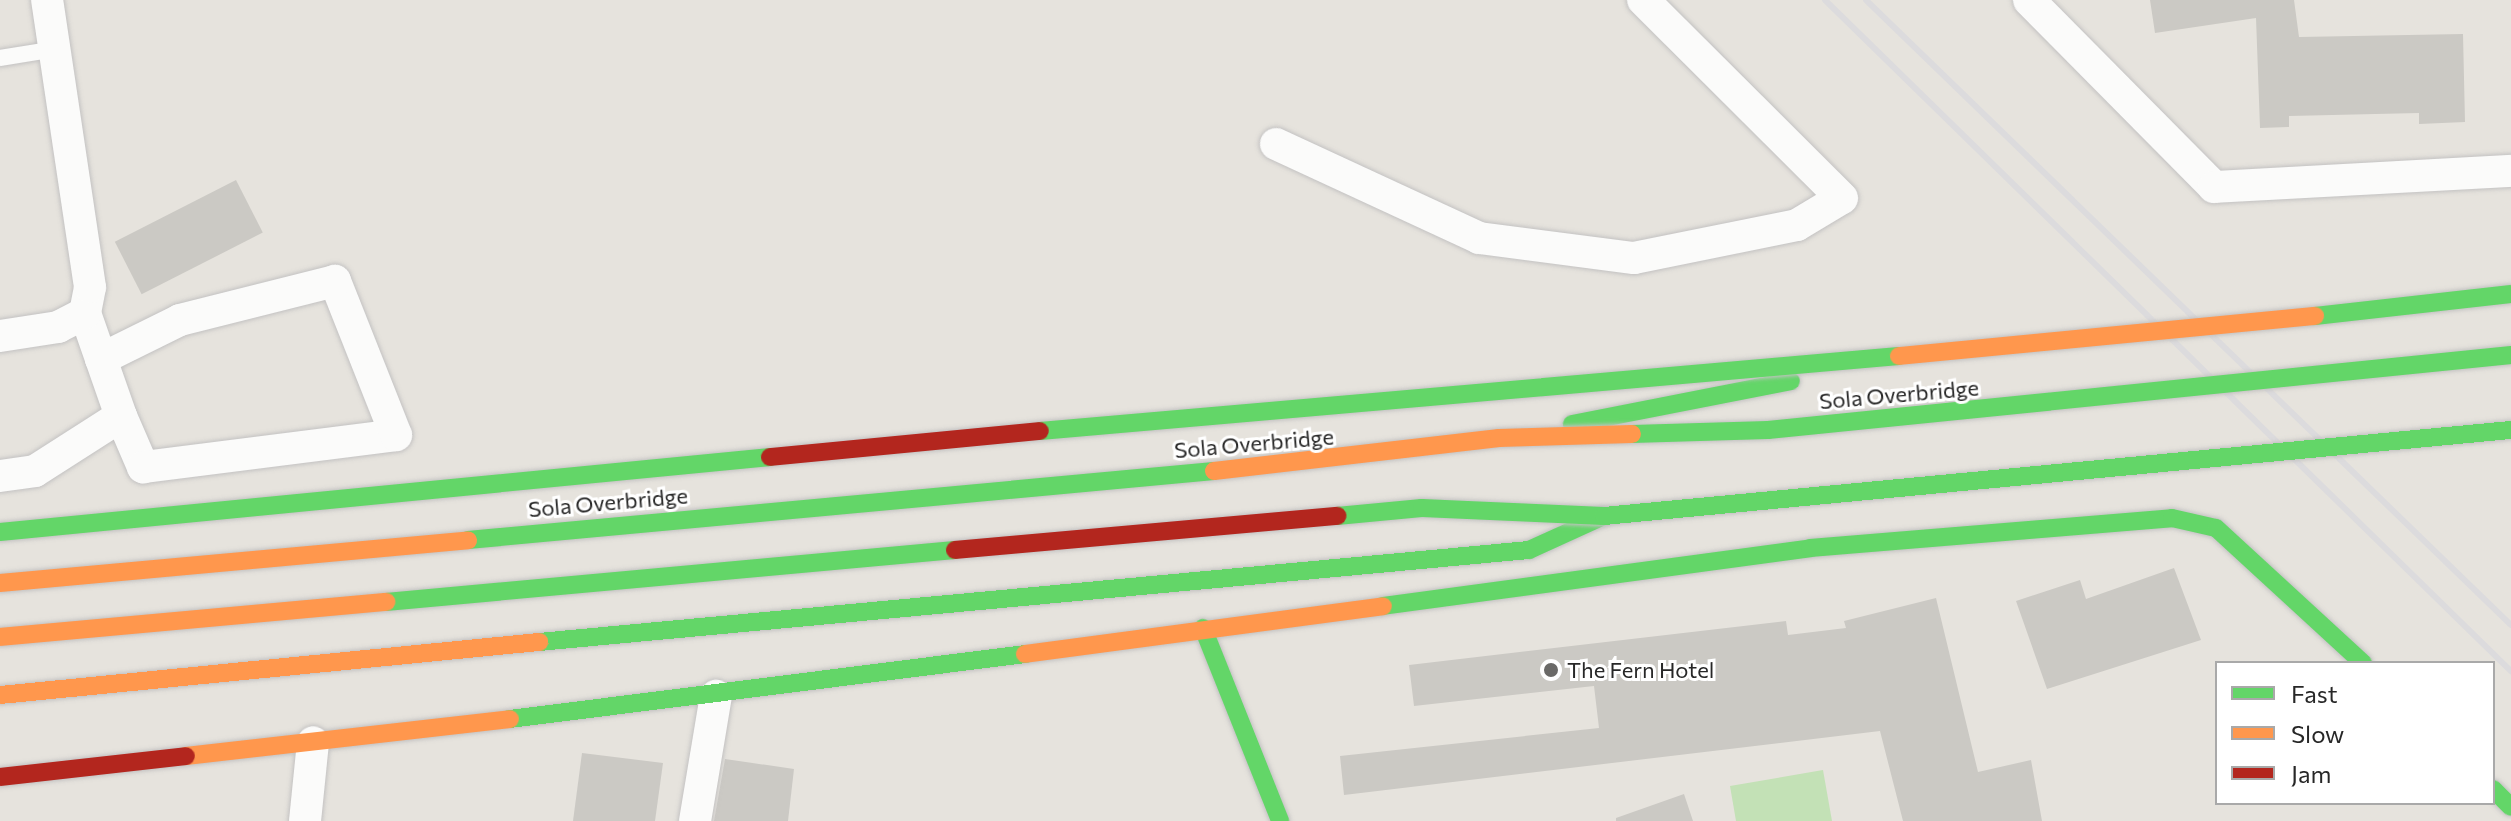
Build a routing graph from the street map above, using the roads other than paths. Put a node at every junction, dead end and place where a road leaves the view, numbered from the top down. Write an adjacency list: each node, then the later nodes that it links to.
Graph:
1 (47, 0): 4 (street)
2 (1643, 0): 6 (street)
3 (2029, 0): 7 (street)
4 (56, 49): 5 (lane); 9 (street)
5 (0, 58)
6 (1276, 144)
7 (2511, 171)
8 (2511, 294): 11 (main road, bridge)
9 (85, 313): 10 (street); 13 (street)
10 (0, 336)
11 (1946, 351): 16 (main road, bridge); 19 (main road, bridge)
12 (2511, 355): 16 (main road, Sola Overbridge, bridge)
13 (101, 359): 14 (street); 14 (street)
14 (121, 416): 17 (street)
15 (2511, 430): 18 (main road, bridge)
16 (1499, 438): 20 (main road, Sola Overbridge, bridge)
17 (0, 476)
18 (1604, 516): 22 (main road, bridge); 25 (main road)
19 (0, 532)
20 (0, 583)
21 (1203, 628): 23 (main road); 26 (main road); 34 (main road)
22 (0, 637)
23 (2361, 661)
24 (1204, 691): 33 (main road)
25 (0, 695)
26 (716, 696): 27 (main road); 32 (street)
27 (313, 742): 28 (main road); 31 (street)
28 (0, 777)
29 (2495, 791): 30 (main road)
30 (2511, 807)
31 (305, 821)
32 (695, 821)
33 (1259, 821)
34 (1280, 821)

